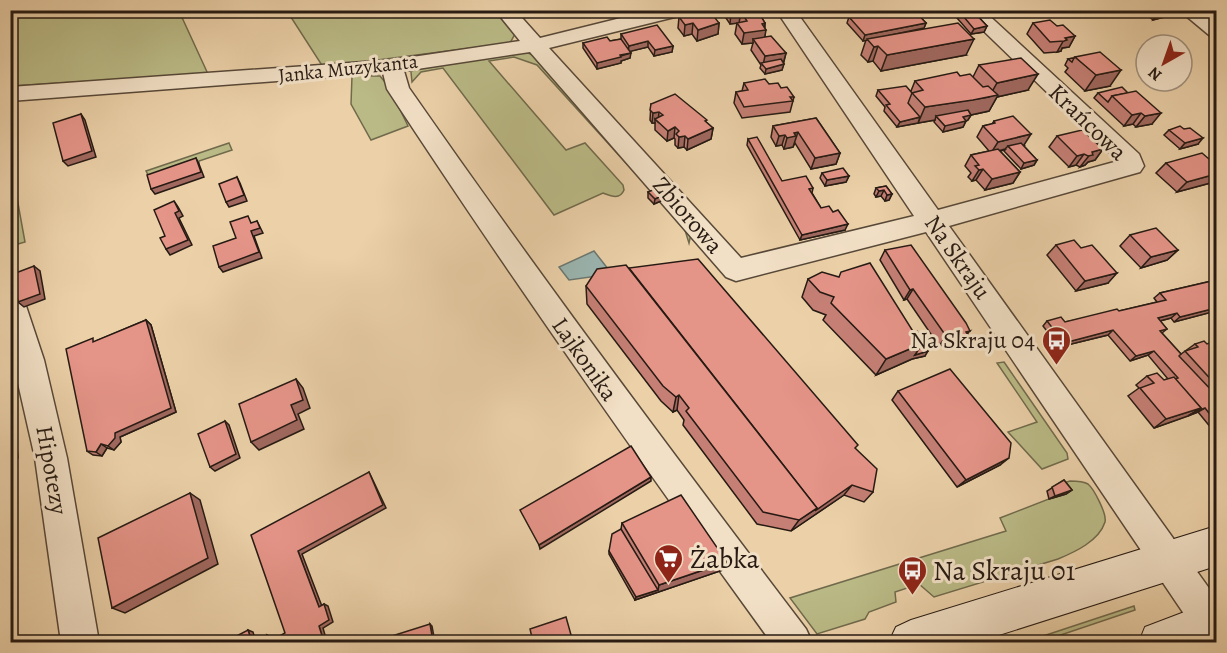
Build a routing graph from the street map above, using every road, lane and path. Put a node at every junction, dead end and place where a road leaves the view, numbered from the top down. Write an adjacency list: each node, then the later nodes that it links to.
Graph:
1 (504, 10): 7 (street, Zbiorowa)
2 (680, 10): 7 (street, Janka Muzykanta)
3 (785, 10): 10 (street, Na Skraju)
4 (971, 10): 10 (street, Krańcowa)
5 (1188, 10): 6 (street)
6 (1216, 31)
7 (535, 45): 8 (street, Janka Muzykanta); 10 (street, Zbiorowa)
8 (392, 66): 9 (street, Janka Muzykanta); 16 (street, Lajkonika)
9 (10, 94)
10 (932, 221): 13 (street, Na Skraju)
11 (10, 300): 15 (street, Hipotezy)
12 (1216, 546): 13 (main road)
13 (1170, 562): 14 (street, Na Skraju); 17 (main road)
14 (1215, 624): 18 (main road)
15 (80, 642)
16 (793, 642)
17 (911, 642)
18 (1160, 642)

